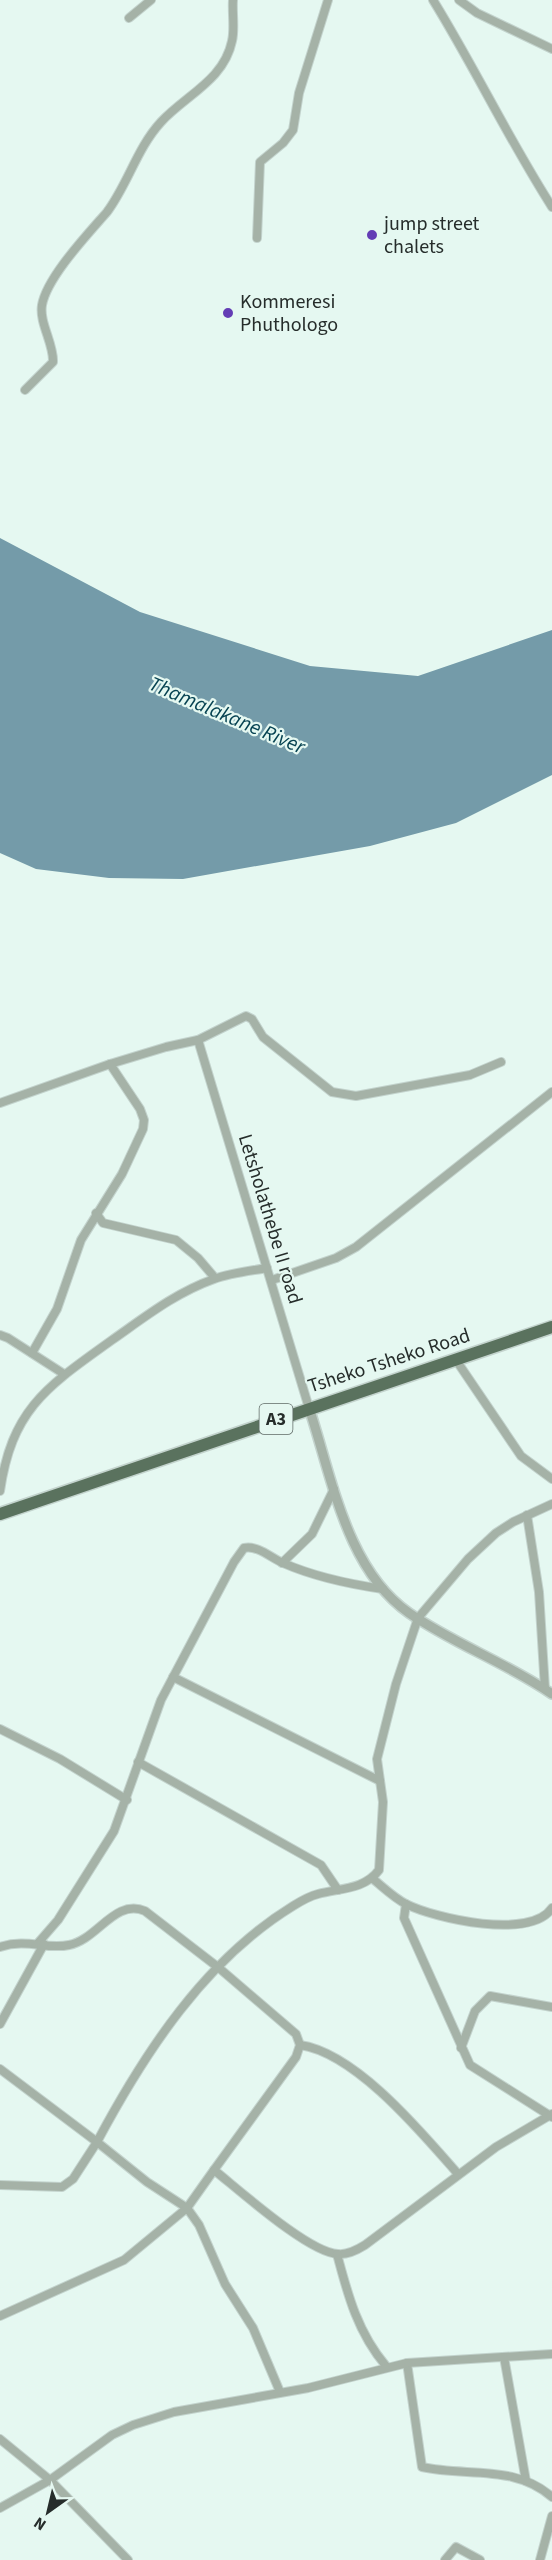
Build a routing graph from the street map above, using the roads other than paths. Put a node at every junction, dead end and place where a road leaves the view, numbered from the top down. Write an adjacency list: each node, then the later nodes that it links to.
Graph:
1 (150, 0): 6 (street)
2 (232, 0): 10 (street)
3 (328, 0): 9 (street)
4 (434, 0): 8 (street)
5 (459, 0): 7 (street)
6 (129, 18)
7 (552, 49)
8 (552, 207)
9 (256, 238)
10 (25, 390)
11 (198, 1040): 12 (street); 13 (street); 17 (street, Letsholathebe II road)
12 (501, 1062)
13 (110, 1064): 15 (street); 16 (street)
14 (552, 1092): 19 (street)
15 (0, 1103)
16 (96, 1213): 18 (street); 22 (street)
17 (267, 1268): 18 (street); 19 (street, Letsholathebe II road)
18 (215, 1278): 24 (street)
19 (272, 1280): 25 (street, Letsholathebe II road)
20 (552, 1327): 23 (highway, Tsheko Tsheko Road / A3)
21 (0, 1335): 22 (street)
22 (32, 1353): 24 (street)
23 (456, 1360): 25 (highway, Tsheko Tsheko Road / A3); 26 (street)
24 (64, 1374): 28 (street)
25 (309, 1408): 27 (street); 30 (highway, Tsheko Tsheko Road / A3)
26 (552, 1479)
27 (335, 1487): 32 (street); 33 (street)
28 (0, 1491)
29 (552, 1504): 31 (street)
30 (0, 1514)
31 (527, 1515): 34 (street); 36 (street)
32 (282, 1563): 33 (street); 37 (street)
33 (383, 1589): 34 (street)
34 (418, 1618): 38 (street); 41 (street)
35 (552, 1664): 36 (street)
36 (543, 1666): 38 (street)
37 (173, 1677): 40 (street); 41 (street)
38 (548, 1692)
39 (0, 1729): 42 (street)
40 (138, 1762): 42 (street); 44 (street)
41 (380, 1781): 43 (street)
42 (127, 1800): 47 (street)
43 (373, 1879): 44 (street); 45 (street)
44 (338, 1890): 49 (street)
45 (406, 1904): 46 (street); 53 (street)
46 (552, 1908)
47 (41, 1943): 48 (street); 49 (street); 51 (street)
48 (0, 1947)
49 (219, 1968): 52 (street); 56 (street)
50 (552, 2007): 53 (street)
51 (0, 2024)
52 (300, 2045): 57 (street); 58 (street)
53 (461, 2048): 55 (street)
54 (0, 2069): 56 (street)
55 (551, 2116): 58 (street)
56 (97, 2142): 59 (street); 60 (street)
57 (214, 2170): 60 (street); 61 (street)
58 (458, 2174): 61 (street)
59 (0, 2185)
60 (187, 2208): 62 (street); 67 (street)
61 (337, 2254): 66 (street)
62 (0, 2316)
63 (552, 2354): 64 (street)
64 (504, 2357): 65 (street); 70 (street)
65 (407, 2363): 66 (street); 70 (street)
66 (386, 2366): 67 (street)
67 (280, 2392): 69 (street)
68 (0, 2439): 69 (street)
69 (50, 2480): 72 (street); 75 (street)
70 (526, 2481): 71 (street)
71 (552, 2497)
72 (0, 2508)
73 (552, 2516): 74 (street)
74 (551, 2528): 78 (street)
75 (128, 2560)
76 (445, 2560): 77 (street)
77 (480, 2560)
78 (540, 2560)

